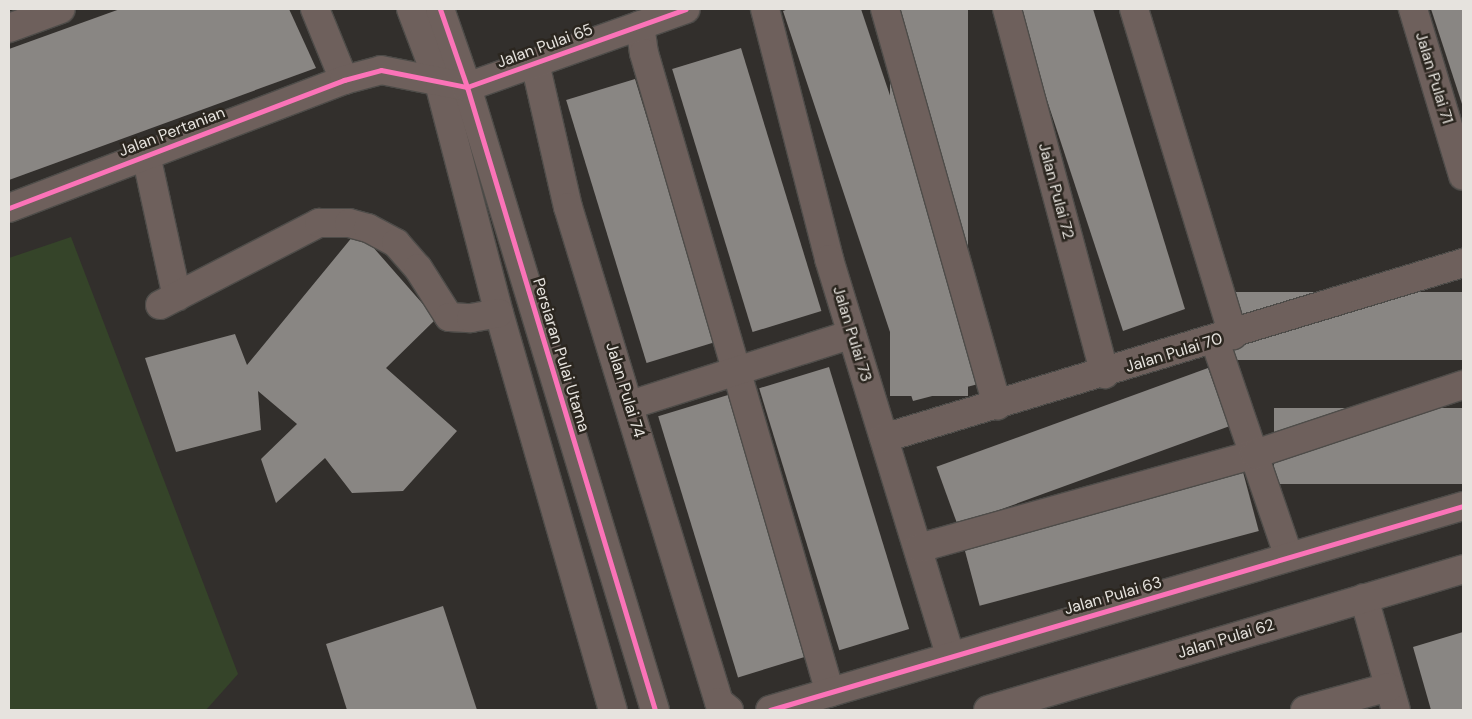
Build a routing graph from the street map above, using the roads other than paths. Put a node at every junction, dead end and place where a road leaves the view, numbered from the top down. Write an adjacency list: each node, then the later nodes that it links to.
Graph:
1 (61, 9): 12 (street)
2 (315, 9): 14 (street)
3 (410, 9): 15 (street)
4 (440, 9): 16 (street, Persiaran Pulai Utama)
5 (686, 9): 11 (street, Jalan Pulai 65)
6 (765, 9): 22 (street, Jalan Pulai 73)
7 (885, 9): 28 (street)
8 (1007, 9): 25 (street, Jalan Pulai 72)
9 (1134, 9): 23 (street)
10 (1413, 9): 18 (street, Jalan Pulai 71)
11 (640, 25): 13 (street, Jalan Pulai 65); 24 (street)
12 (9, 28)
13 (535, 63): 16 (street, Jalan Pulai 65); 27 (street, Jalan Pulai 74)
14 (344, 80): 15 (street, Jalan Pertanian); 17 (street, Jalan Pertanian)
15 (439, 83): 16 (street, Jalan Pulai 65); 21 (street)
16 (468, 87): 41 (street, Persiaran Pulai Utama)
17 (146, 155): 19 (street, Jalan Pertanian); 21 (street)
18 (1463, 176)
19 (9, 208)
20 (1463, 263): 23 (street, Jalan Pulai 70)
21 (498, 313): 40 (street)
22 (852, 334): 24 (street); 29 (street, Jalan Pulai 73)
23 (1224, 338): 25 (street, Jalan Pulai 70); 30 (street)
24 (736, 370): 27 (street); 37 (street)
25 (1105, 374): 28 (street, Jalan Pulai 70)
26 (1463, 385): 30 (street)
27 (630, 405): 42 (street, Jalan Pulai 74)
28 (997, 405): 29 (street, Jalan Pulai 70)
29 (884, 438): 32 (street, Jalan Pulai 73)
30 (1255, 454): 32 (street); 33 (street)
31 (1463, 506): 33 (street, Jalan Pulai 63)
32 (919, 548): 36 (street, Jalan Pulai 73)
33 (1289, 557): 36 (street, Jalan Pulai 63)
34 (1463, 569): 35 (street, Jalan Pulai 62)
35 (1364, 598): 38 (street); 39 (street, Jalan Pulai 62)
36 (951, 657): 37 (street, Jalan Pulai 63)
37 (830, 693): 43 (street, Jalan Pulai 63)
38 (1393, 699): 44 (street)
39 (996, 709)
40 (613, 710)
41 (655, 710)
42 (729, 710)
43 (770, 710)
44 (1305, 710)

